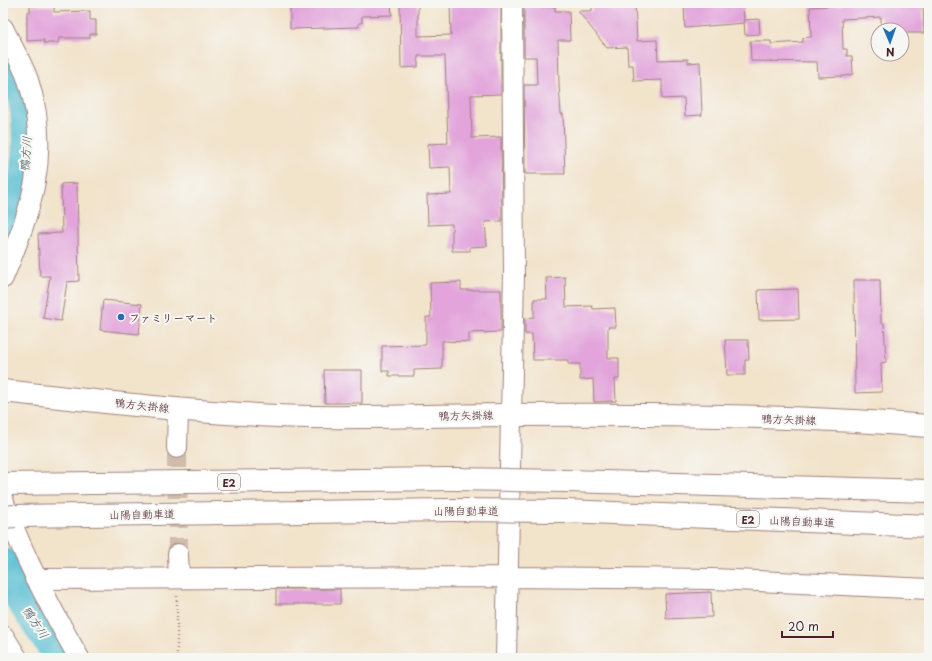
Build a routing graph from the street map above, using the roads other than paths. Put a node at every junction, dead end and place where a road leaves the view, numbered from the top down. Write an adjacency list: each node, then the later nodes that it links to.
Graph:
1 (512, 3): 6 (street)
2 (3, 28): 3 (street)
3 (3, 278)
4 (3, 390): 5 (main road, 鴨方矢掛線)
5 (178, 408): 6 (main road, 鴨方矢掛線); 8 (street)
6 (512, 415): 7 (main road, 鴨方矢掛線); 13 (street)
7 (929, 426)
8 (177, 448)
9 (929, 491): 10 (main road, E2, bridge)
10 (5, 503): 11 (main road, 山陽自動車道 / E2, bridge); 15 (street)
11 (929, 526)
12 (178, 554): 14 (street)
13 (508, 577): 14 (street); 16 (street); 20 (street)
14 (179, 578): 15 (street)
15 (35, 579): 19 (street)
16 (929, 589)
17 (3, 637): 18 (main road)
18 (16, 658)
19 (79, 658)
20 (506, 658)

